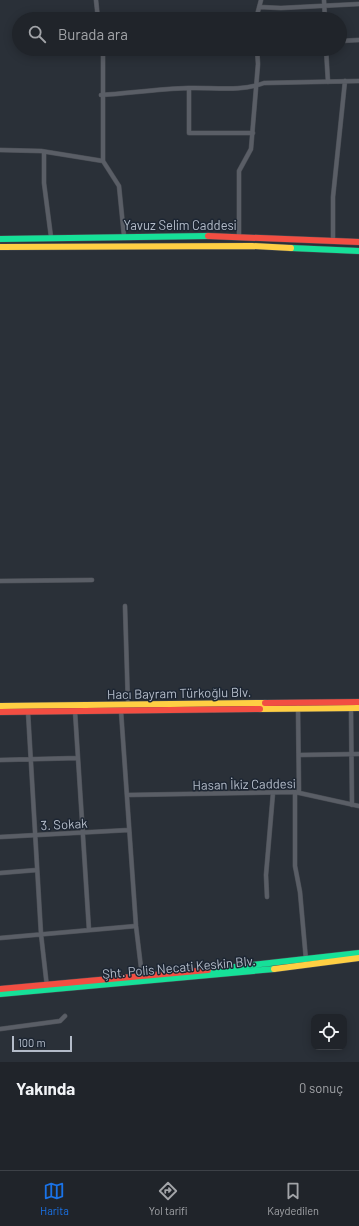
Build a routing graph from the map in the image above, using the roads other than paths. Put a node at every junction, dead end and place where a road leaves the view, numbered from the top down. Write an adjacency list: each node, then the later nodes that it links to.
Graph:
1 (96, 0): 7 (street)
2 (261, 0): 6 (street)
3 (324, 0): 5 (street)
4 (359, 4): 5 (street)
5 (324, 6): 6 (street); 9 (street)
6 (259, 7): 8 (street)
7 (97, 12)
8 (258, 12)
9 (324, 12)
10 (359, 40): 11 (street)
11 (347, 41)
12 (104, 56): 20 (street)
13 (257, 56): 18 (street)
14 (326, 56): 17 (street)
15 (345, 81): 16 (street); 17 (street); 29 (street)
16 (359, 81)
17 (328, 82): 18 (street)
18 (256, 86): 19 (street); 21 (street)
19 (189, 88): 20 (street); 21 (street)
20 (101, 95): 24 (street)
21 (252, 133): 26 (street)
22 (0, 150): 23 (street)
23 (44, 152): 24 (street); 27 (street)
24 (103, 161): 25 (street)
25 (124, 236): 26 (street, Yavuz Selim Caddesi); 27 (street, Yavuz Selim Caddesi); 31 (street)
26 (239, 236): 29 (street, Yavuz Selim Caddesi)
27 (51, 237): 28 (street, Yavuz Selim Caddesi)
28 (0, 238)
29 (333, 241): 30 (street, Yavuz Selim Caddesi)
30 (359, 242)
31 (124, 246): 32 (street, Yavuz Selim Caddesi); 33 (street, Yavuz Selim Caddesi)
32 (0, 247)
33 (359, 251)
34 (92, 580): 35 (street)
35 (0, 581)
36 (125, 606): 42 (street)
37 (359, 702): 39 (street, Hacı Bayram Türkoğlu Blv.)
38 (0, 706): 42 (street, Hacı Bayram Türkoğlu Blv.)
39 (298, 706): 40 (street, Hacı Bayram Türkoğlu Blv.); 42 (street, Hacı Bayram Türkoğlu Blv.); 48 (street)
40 (351, 708): 41 (street, Hacı Bayram Türkoğlu Blv.); 46 (street)
41 (359, 708)
42 (126, 709): 43 (street, Hacı Bayram Türkoğlu Blv.); 54 (street)
43 (75, 711): 45 (street, Hacı Bayram Türkoğlu Blv.); 49 (street)
44 (0, 712): 45 (street, Hacı Bayram Türkoğlu Blv.)
45 (28, 712): 50 (street)
46 (351, 754): 47 (street); 48 (street); 55 (street)
47 (359, 754)
48 (299, 755): 52 (street)
49 (78, 758): 50 (street); 58 (street)
50 (32, 759): 51 (street); 59 (street)
51 (0, 760)
52 (297, 792): 53 (street, Hasan İkiz Caddesi); 55 (street, Hasan İkiz Caddesi); 70 (street)
53 (273, 793): 54 (street, Hasan İkiz Caddesi); 63 (street)
54 (127, 795): 57 (street)
55 (352, 805): 56 (street, Hasan İkiz Caddesi)
56 (359, 806)
57 (129, 830): 58 (street, 3. Sokak); 64 (street)
58 (84, 833): 59 (street, 3. Sokak); 65 (street)
59 (35, 836): 60 (street, 3. Sokak); 61 (street)
60 (0, 837)
61 (37, 870): 62 (street); 66 (street)
62 (0, 873)
63 (267, 897)
64 (136, 926): 65 (street); 71 (street)
65 (89, 930): 66 (street)
66 (41, 934): 67 (street); 72 (street)
67 (0, 938)
68 (359, 953): 70 (street, Şht. Polis Necati Keskin Blv.)
69 (359, 958): 72 (street, Şht. Polis Necati Keskin Blv.)
70 (306, 960): 71 (street, Şht. Polis Necati Keskin Blv.)
71 (142, 976): 72 (street, Şht. Polis Necati Keskin Blv.)
72 (47, 987): 73 (street, Şht. Polis Necati Keskin Blv.); 74 (street, Şht. Polis Necati Keskin Blv.)
73 (0, 989)
74 (0, 994)
75 (65, 1016): 76 (street)
76 (0, 1029)

